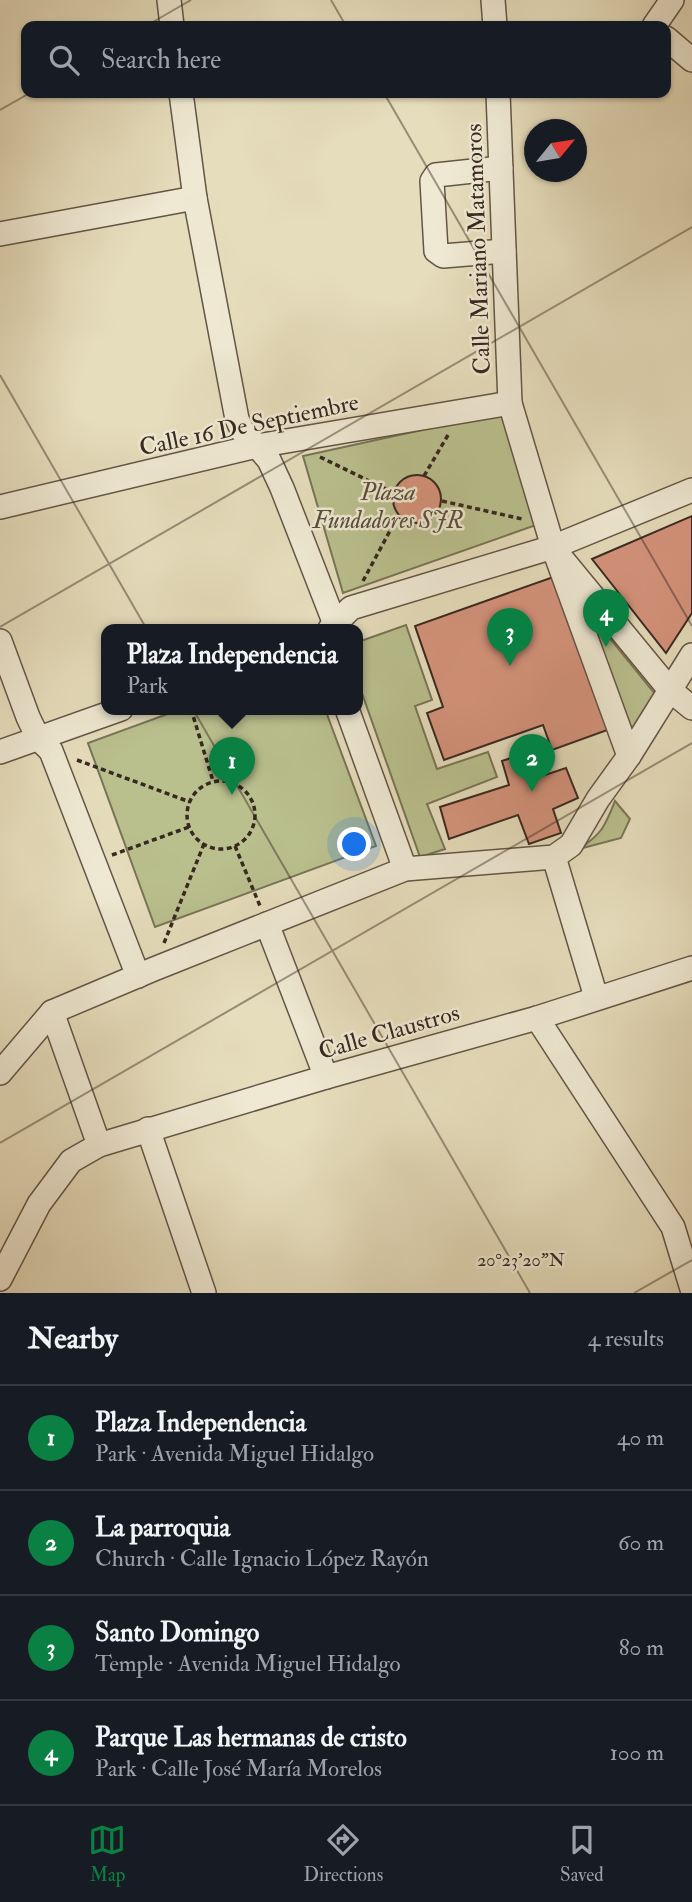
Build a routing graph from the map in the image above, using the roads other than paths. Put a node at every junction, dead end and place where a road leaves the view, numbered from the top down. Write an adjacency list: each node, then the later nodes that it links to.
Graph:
1 (169, 0): 4 (street)
2 (494, 0): 5 (street)
3 (671, 0): 6 (street)
4 (171, 21)
5 (495, 21)
6 (657, 21)
7 (671, 42): 8 (street)
8 (692, 60)
9 (182, 98): 12 (street)
10 (498, 98): 11 (street, Calle Mariano Matamoros)
11 (501, 168): 14 (street, Calle Mariano Matamoros); 14 (street)
12 (195, 198): 13 (street); 16 (street)
13 (0, 233)
14 (504, 251): 15 (street, Calle Mariano Matamoros)
15 (510, 403): 16 (street, Calle 16 De Septiembre); 19 (street, Calle Mariano Matamoros)
16 (257, 446): 18 (street, Calle 16 De Septiembre); 20 (street)
17 (692, 490): 19 (street)
18 (0, 507)
19 (552, 547): 20 (street); 23 (street); 29 (street, Calle Mariano Matamoros)
20 (339, 620)
21 (0, 642): 27 (street)
22 (692, 655): 23 (street)
23 (670, 690): 24 (street); 29 (street)
24 (692, 708)
25 (108, 715): 27 (street)
26 (349, 715): 31 (street)
27 (45, 744): 28 (street); 34 (street)
28 (0, 752)
29 (629, 757): 30 (street)
30 (554, 857): 31 (street); 35 (street)
31 (405, 869): 32 (street)
32 (267, 924): 34 (street); 39 (street)
33 (692, 968): 35 (street, Calle Claustros)
34 (146, 972): 36 (street)
35 (596, 998): 37 (street, Calle Claustros)
36 (52, 1013): 38 (street); 41 (street)
37 (537, 1018): 39 (street, Calle Claustros); 43 (street)
38 (0, 1073)
39 (326, 1077): 40 (street, Calle Claustros)
40 (148, 1129): 41 (street, Calle Claustros); 44 (street)
41 (99, 1145): 42 (street, Calle Claustros)
42 (0, 1279)
43 (692, 1289)
44 (204, 1293)

